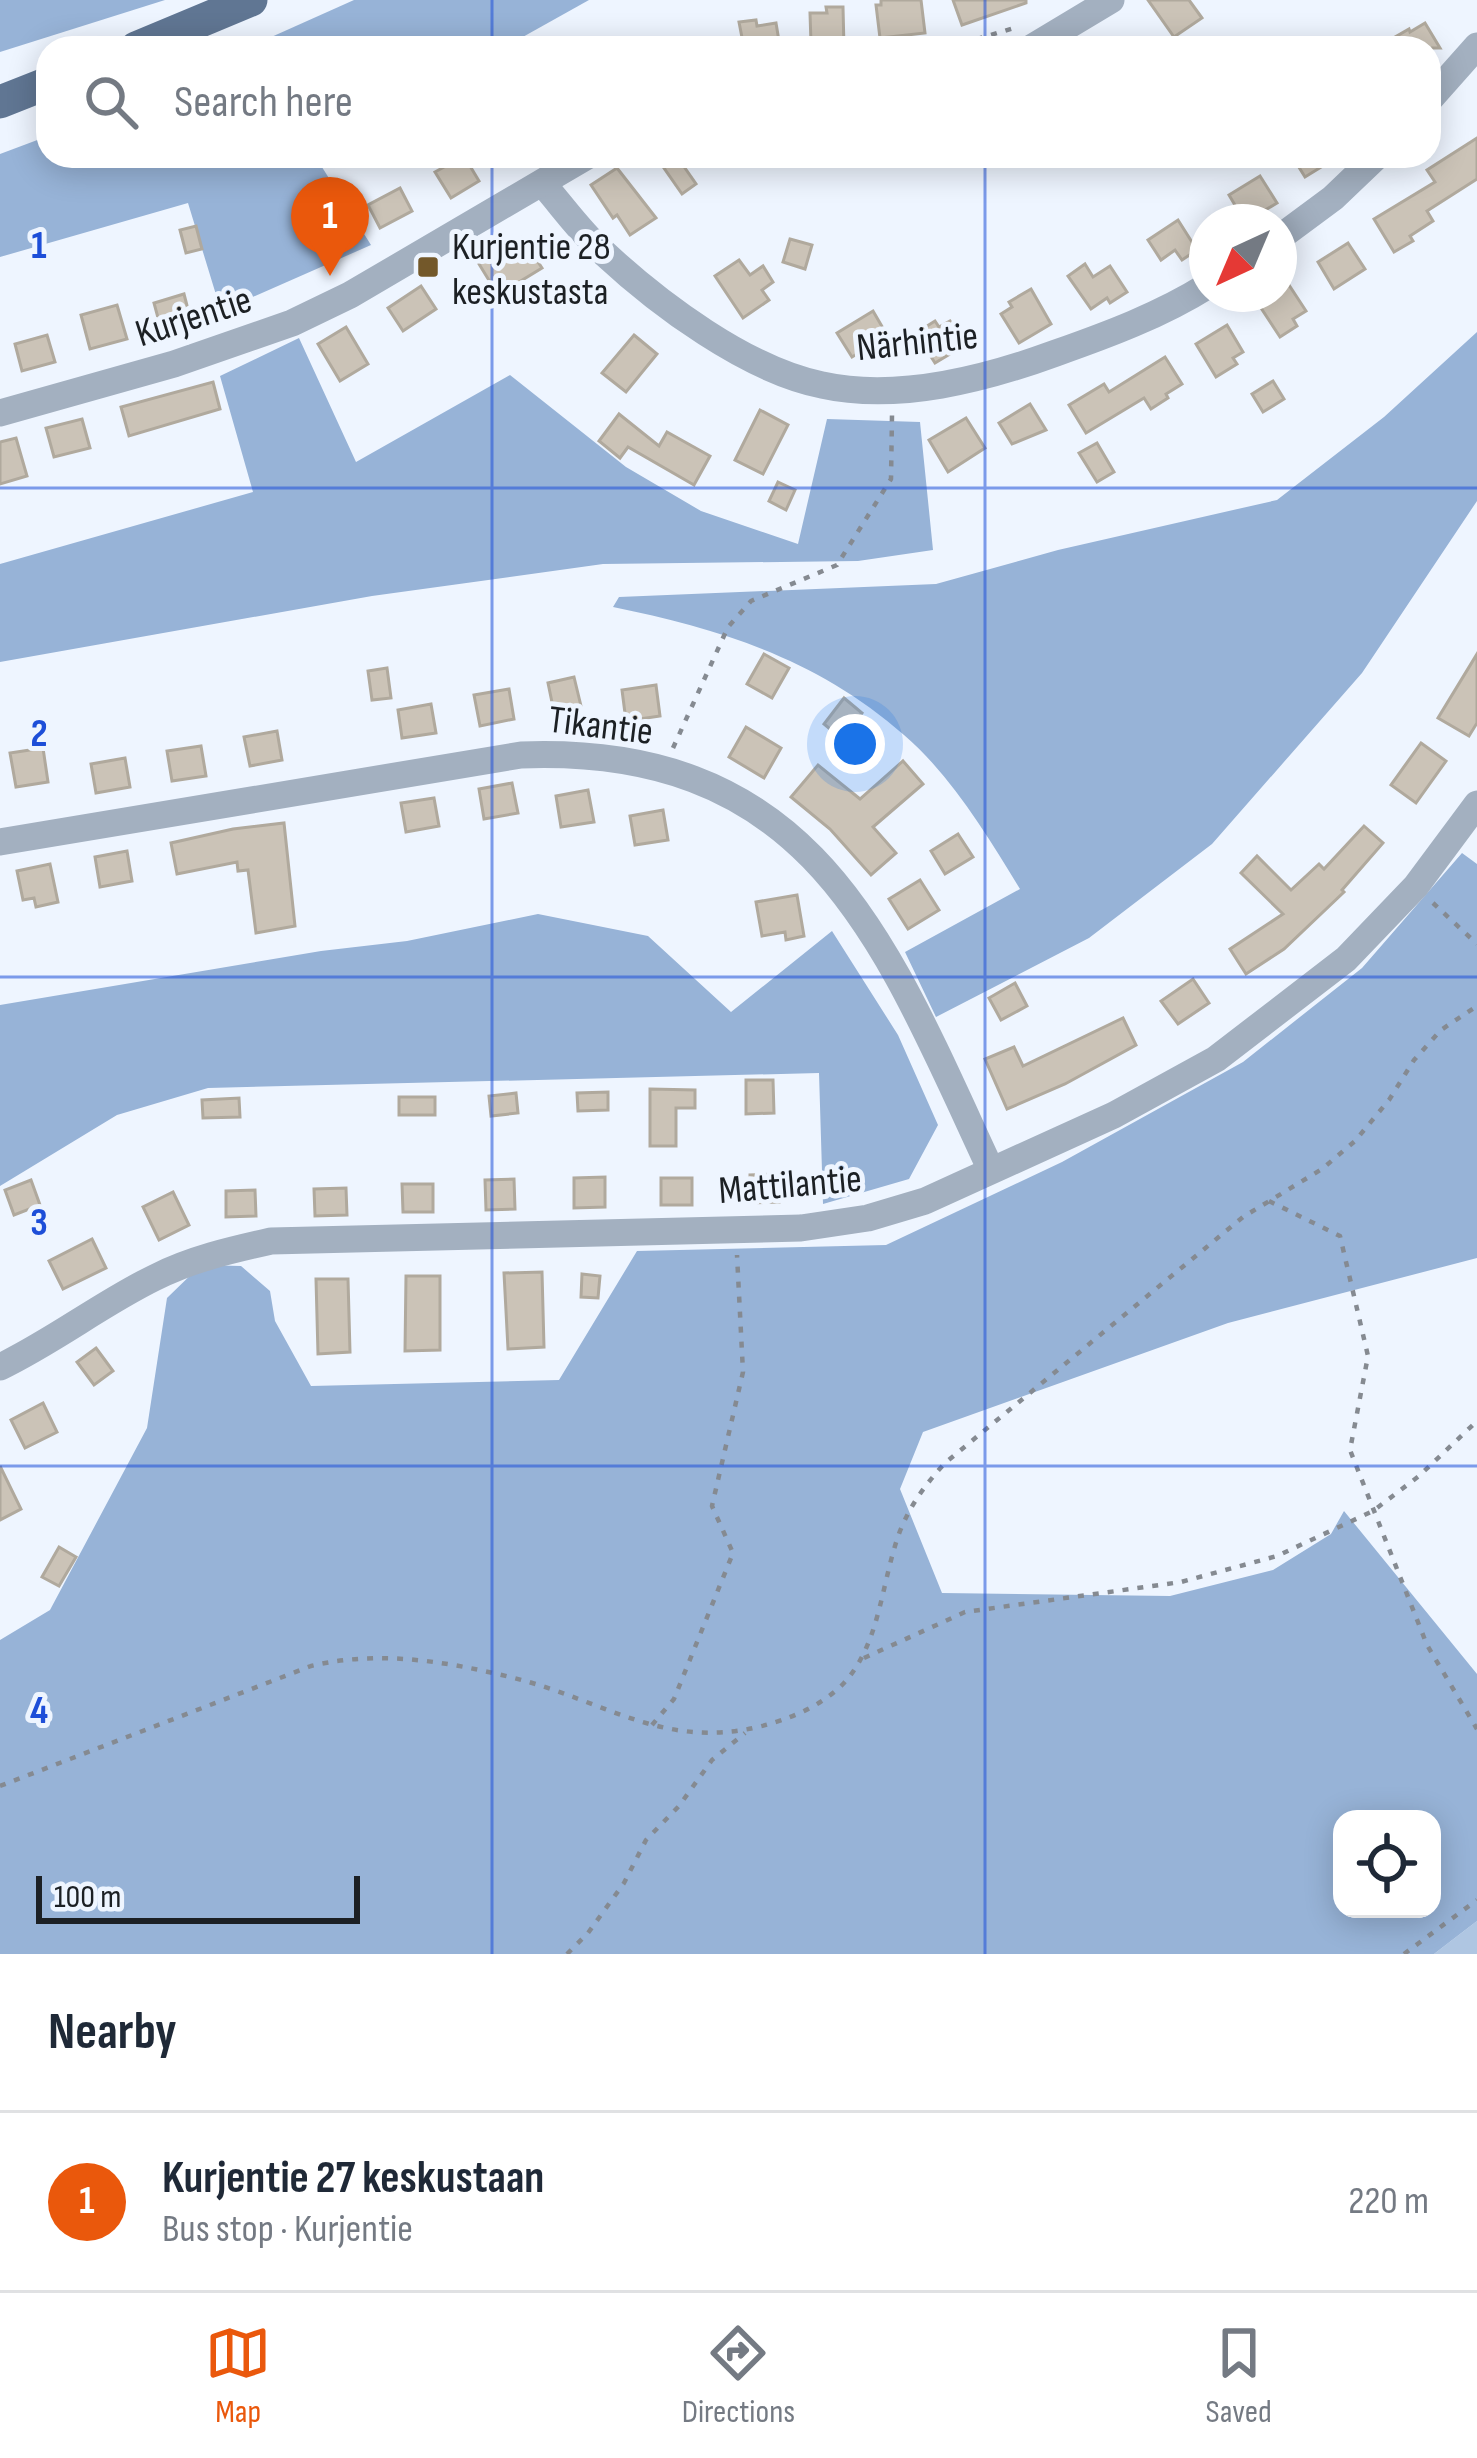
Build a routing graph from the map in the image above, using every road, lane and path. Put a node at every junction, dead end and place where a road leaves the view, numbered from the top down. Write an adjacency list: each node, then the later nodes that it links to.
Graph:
1 (251, 0): 3 (main road)
2 (1111, 0): 4 (street)
3 (165, 36)
4 (1029, 36)
5 (1477, 46): 6 (street)
6 (1441, 86)
7 (36, 88): 8 (main road)
8 (0, 102)
9 (568, 168): 11 (street, Kurjentie)
10 (1364, 168): 12 (street)
11 (543, 184): 16 (street, Närhintie); 17 (street, Kurjentie)
12 (1297, 225)
13 (1189, 295): 16 (street, Närhintie)
14 (179, 335): 15 (path)
15 (134, 348)
16 (896, 388): 18 (path)
17 (0, 413)
18 (664, 770): 20 (street, Tikantie); 24 (street, Tikantie)
19 (1477, 804): 21 (street, Mattilantie)
20 (0, 842)
21 (1416, 886): 22 (path); 24 (street, Mattilantie)
22 (1477, 944)
23 (1477, 1006): 25 (path)
24 (991, 1170): 26 (street, Mattilantie)
25 (1269, 1201): 29 (path); 30 (path)
26 (736, 1230): 27 (street, Mattilantie); 31 (path)
27 (0, 1367)
28 (1477, 1420): 29 (path)
29 (1373, 1510): 30 (path); 32 (path)
30 (865, 1658): 33 (path)
31 (652, 1725): 33 (path); 34 (path)
32 (1477, 1729)
33 (745, 1733): 36 (path)
34 (0, 1786)
35 (1477, 1900): 37 (path)
36 (567, 1954)
37 (1404, 1954)

